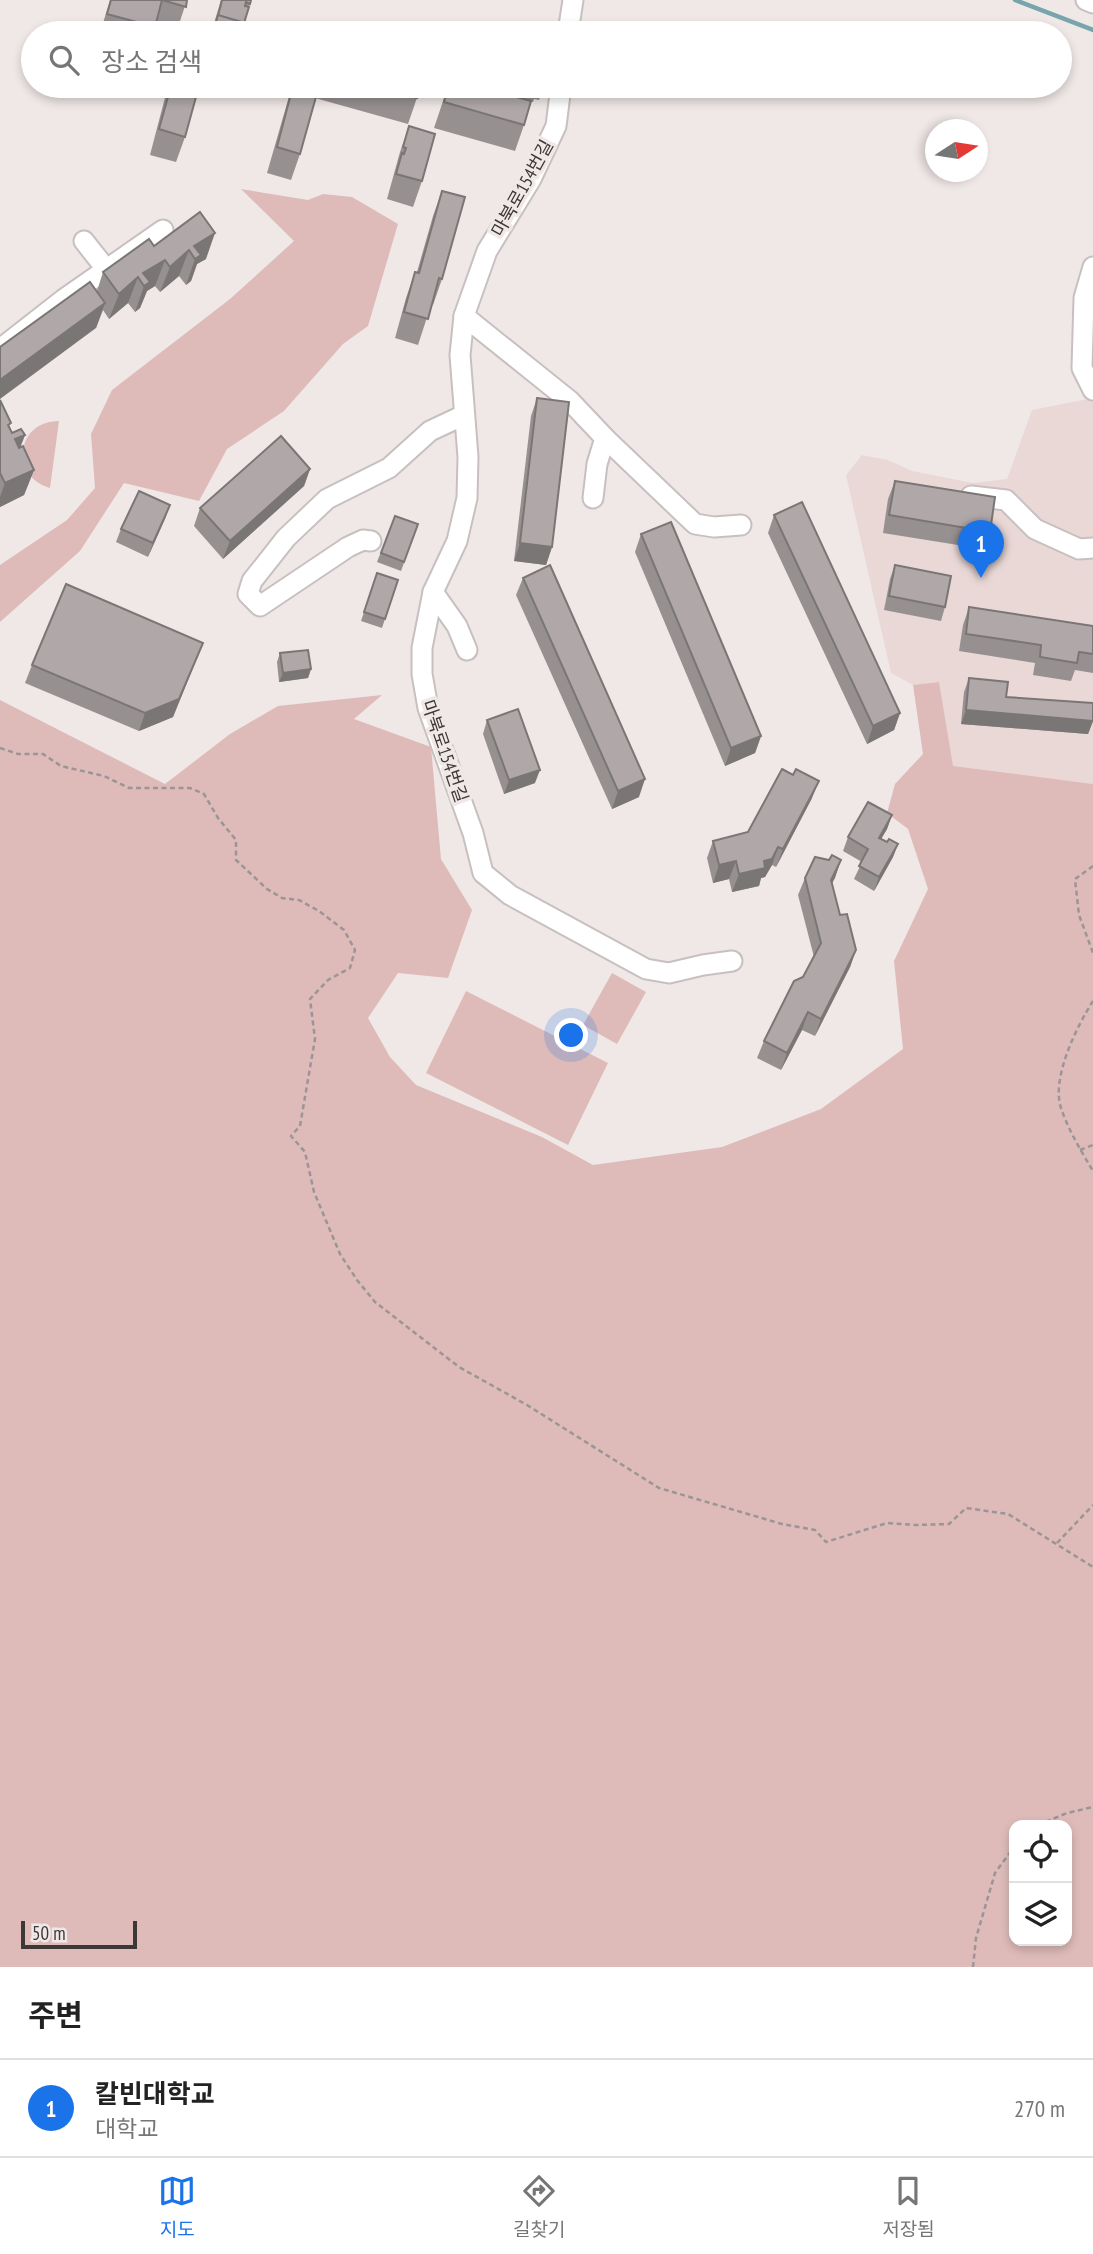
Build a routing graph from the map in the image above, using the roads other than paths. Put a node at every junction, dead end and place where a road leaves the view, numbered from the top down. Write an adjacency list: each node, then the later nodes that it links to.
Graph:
1 (573, 0): 4 (street)
2 (1086, 0): 3 (street)
3 (1093, 2)
4 (570, 21)
5 (560, 98): 10 (street, 마북로154번길)
6 (163, 230): 9 (street)
7 (84, 241): 9 (street)
8 (1093, 267): 12 (street)
9 (106, 269): 11 (street)
10 (464, 316): 13 (street, 마북로154번길); 14 (street)
11 (0, 349)
12 (1093, 390)
13 (464, 415): 18 (street); 20 (street, 마북로154번길)
14 (605, 438): 16 (street); 17 (street)
15 (953, 494): 19 (street)
16 (593, 498)
17 (741, 525)
18 (371, 541)
19 (1093, 548)
20 (433, 592): 21 (street); 22 (street, 마북로154번길)
21 (467, 650)
22 (732, 961)

